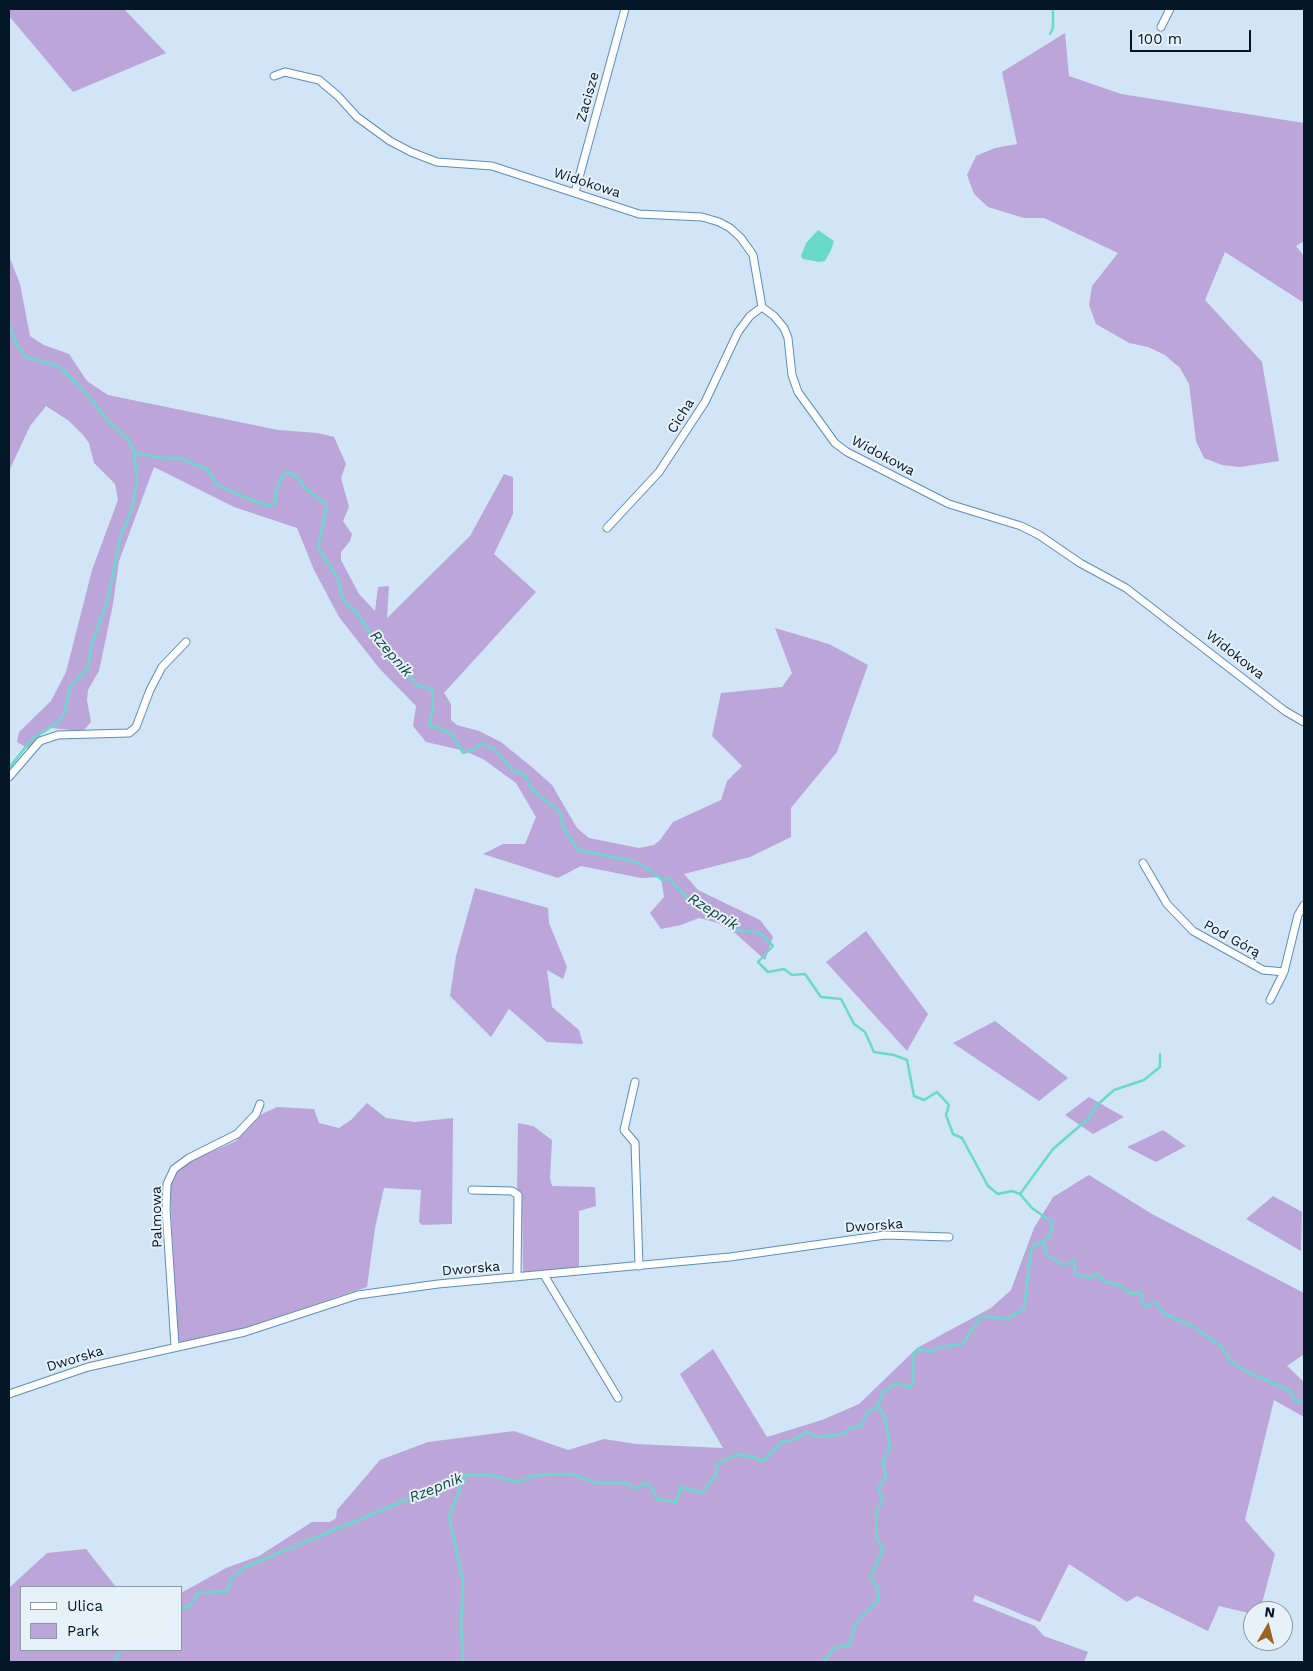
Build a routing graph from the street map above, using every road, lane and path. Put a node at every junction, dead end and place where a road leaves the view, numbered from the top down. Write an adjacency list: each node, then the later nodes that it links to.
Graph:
1 (625, 9): 5 (street, Zacisze)
2 (1170, 9): 3 (street)
3 (1161, 27)
4 (274, 76): 5 (street, Widokowa)
5 (575, 192): 6 (street, Widokowa)
6 (762, 307): 7 (street, Cicha); 9 (street, Widokowa)
7 (607, 528)
8 (186, 642): 10 (street)
9 (1304, 722)
10 (9, 776)
11 (1143, 862): 13 (street, Pod Górą)
12 (1304, 905): 13 (street)
13 (1284, 972): 14 (street)
14 (1270, 1000)
15 (635, 1082): 19 (street)
16 (260, 1104): 22 (street, Palmowa)
17 (472, 1190): 21 (street)
18 (949, 1237): 19 (street, Dworska)
19 (639, 1266): 20 (street, Dworska)
20 (544, 1275): 21 (street, Dworska); 24 (street)
21 (517, 1277): 22 (street, Dworska)
22 (175, 1346): 23 (street, Dworska)
23 (9, 1394)
24 (618, 1398)

